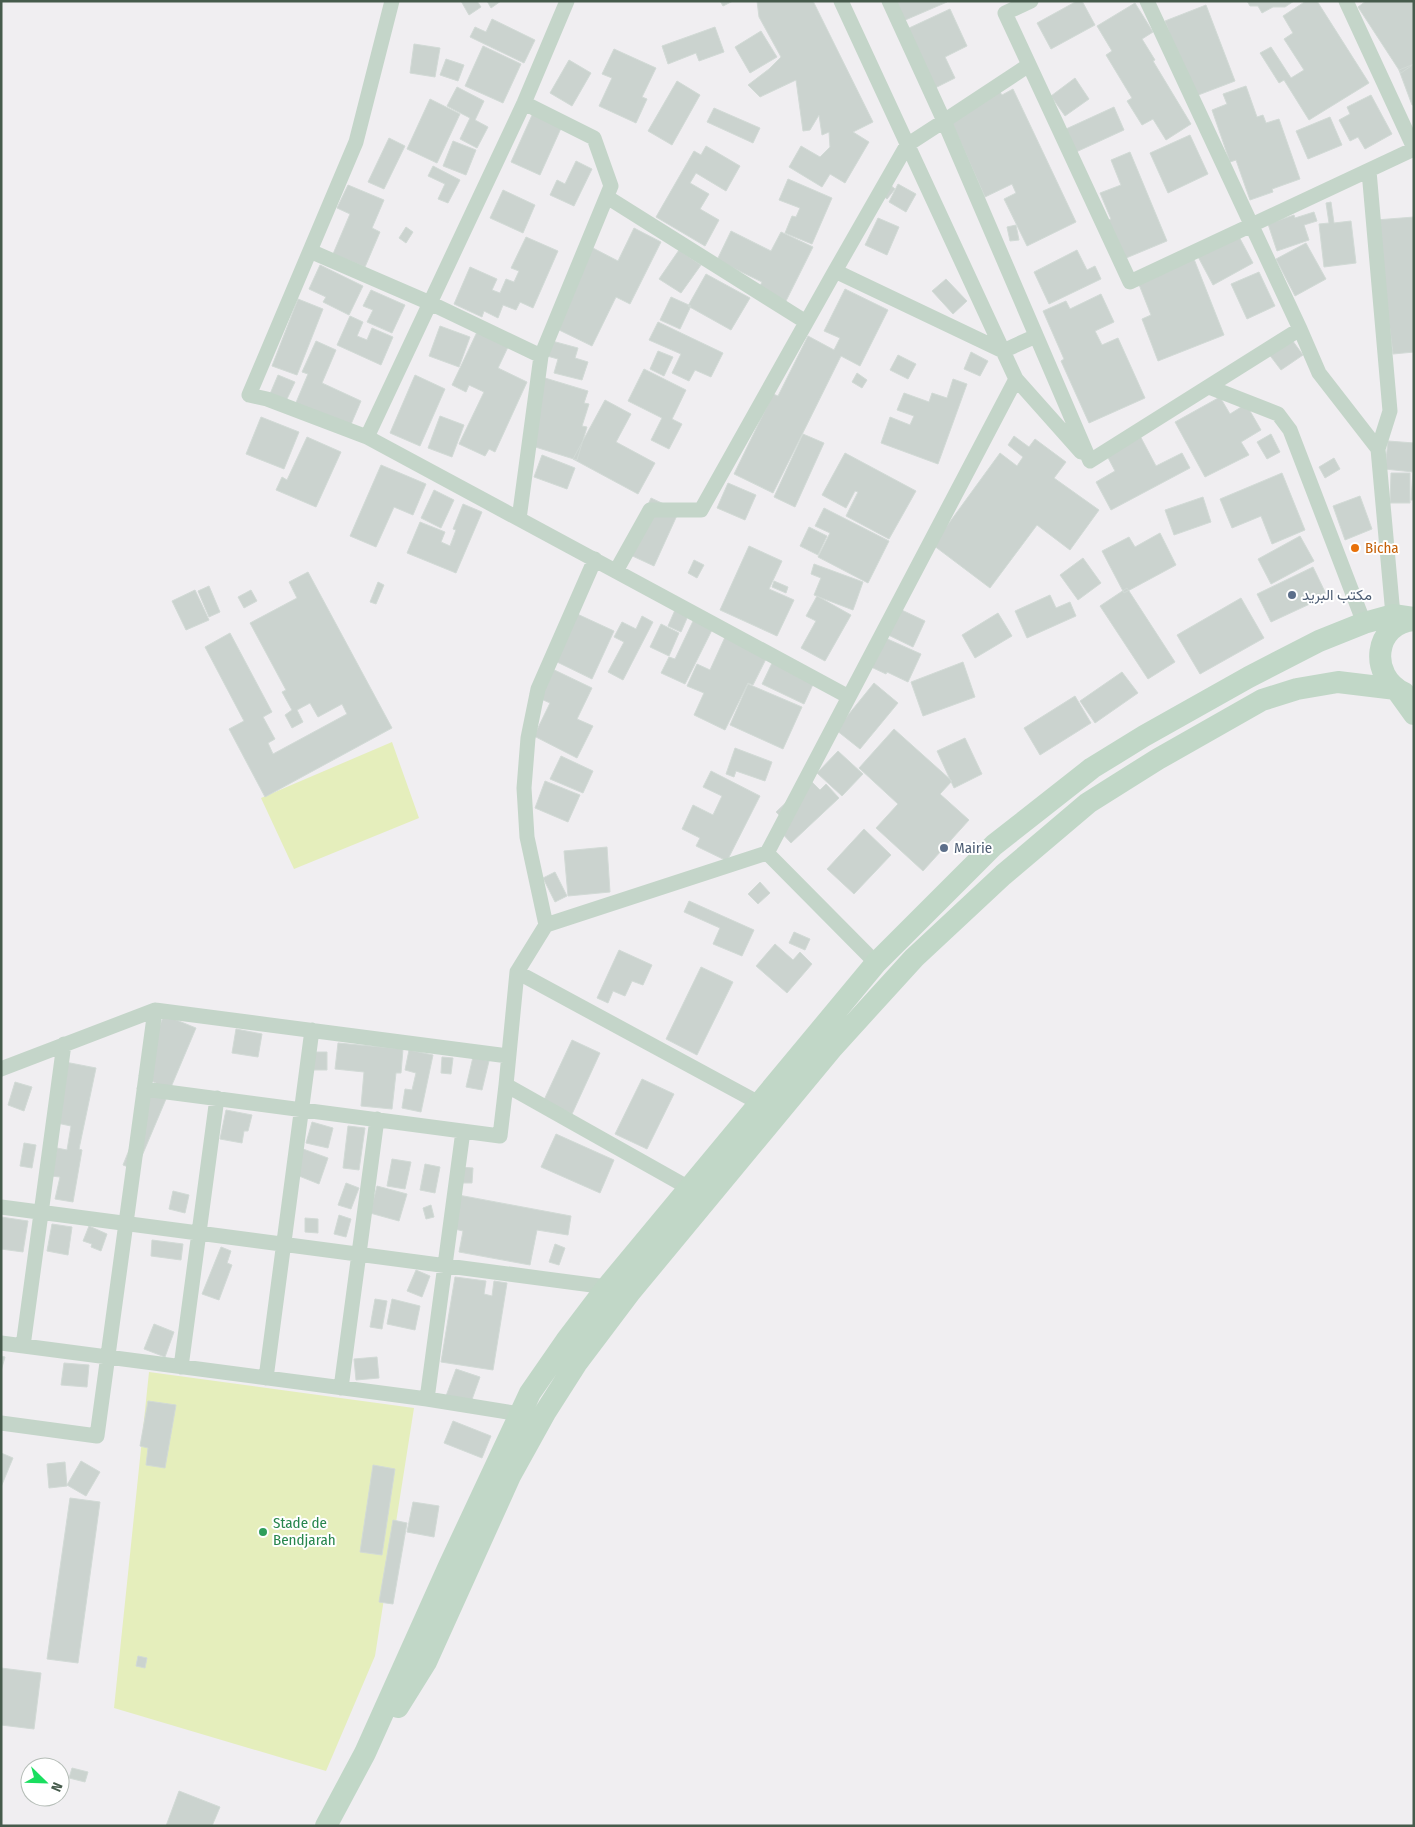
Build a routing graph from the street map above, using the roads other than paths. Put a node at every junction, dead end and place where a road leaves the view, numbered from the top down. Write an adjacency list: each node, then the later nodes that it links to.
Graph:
1 (392, 1): 16 (street)
2 (567, 1): 9 (street)
3 (841, 1): 11 (street)
4 (889, 1): 10 (street)
5 (1030, 1): 8 (street)
6 (1147, 1): 15 (street)
7 (1346, 1): 12 (street)
8 (1029, 65): 10 (street); 15 (street)
9 (524, 103): 14 (street); 18 (street)
10 (944, 121): 11 (street); 21 (street)
11 (907, 145): 17 (street); 22 (street)
12 (1414, 149): 13 (street)
13 (1369, 171): 15 (street); 27 (street)
14 (607, 197): 19 (street); 23 (street)
15 (1251, 226): 20 (street)
16 (310, 251): 18 (street); 26 (street)
17 (834, 271): 19 (street); 22 (street)
18 (430, 303): 23 (street); 26 (street)
19 (806, 322): 31 (street)
20 (1300, 329): 25 (street); 27 (street)
21 (1036, 336): 22 (street); 28 (street)
22 (1003, 351): 24 (street)
23 (541, 356): 29 (street)
24 (1016, 379): 28 (street); 35 (street)
25 (1209, 387): 28 (street); 33 (street)
26 (367, 437): 29 (street)
27 (1378, 449): 32 (street)
28 (1090, 462)
29 (519, 518): 30 (street)
30 (595, 559): 31 (street); 38 (street)
31 (616, 571): 35 (street)
32 (1407, 618): 33 (main road); 34 (main road)
33 (1364, 623): 39 (main road)
34 (1405, 692): 36 (main road); 71 (main road)
35 (849, 696): 37 (street)
36 (1414, 714)
37 (767, 853): 38 (street); 39 (street)
38 (546, 925): 40 (street)
39 (876, 963): 49 (main road)
40 (518, 972): 44 (street); 49 (street)
41 (155, 1010): 42 (street); 43 (street); 47 (street)
42 (312, 1030): 44 (street); 50 (street)
43 (64, 1044): 45 (street); 55 (street)
44 (508, 1056): 46 (street)
45 (1, 1069)
46 (506, 1085): 52 (street); 53 (street)
47 (144, 1089): 48 (street); 56 (street)
48 (217, 1098): 50 (street); 57 (street)
49 (759, 1103): 53 (main road)
50 (302, 1109): 51 (street); 58 (street)
51 (377, 1119): 52 (street); 59 (street)
52 (463, 1130): 60 (street)
53 (689, 1188): 61 (main road)
54 (1, 1207): 55 (street)
55 (41, 1212): 56 (street); 63 (street)
56 (126, 1223): 57 (street); 64 (street)
57 (199, 1233): 58 (street); 65 (street)
58 (284, 1244): 59 (street); 66 (street)
59 (359, 1254): 60 (street); 67 (street)
60 (445, 1265): 61 (street); 68 (street)
61 (607, 1287): 69 (main road)
62 (1, 1343): 63 (street)
63 (23, 1346): 64 (street)
64 (108, 1357): 65 (street); 70 (street)
65 (181, 1367): 66 (street)
66 (266, 1378): 67 (street)
67 (341, 1388): 68 (street)
68 (427, 1399): 69 (street)
69 (520, 1414): 71 (main road)
70 (1, 1423)
71 (366, 1753): 72 (main road)
72 (326, 1826)

